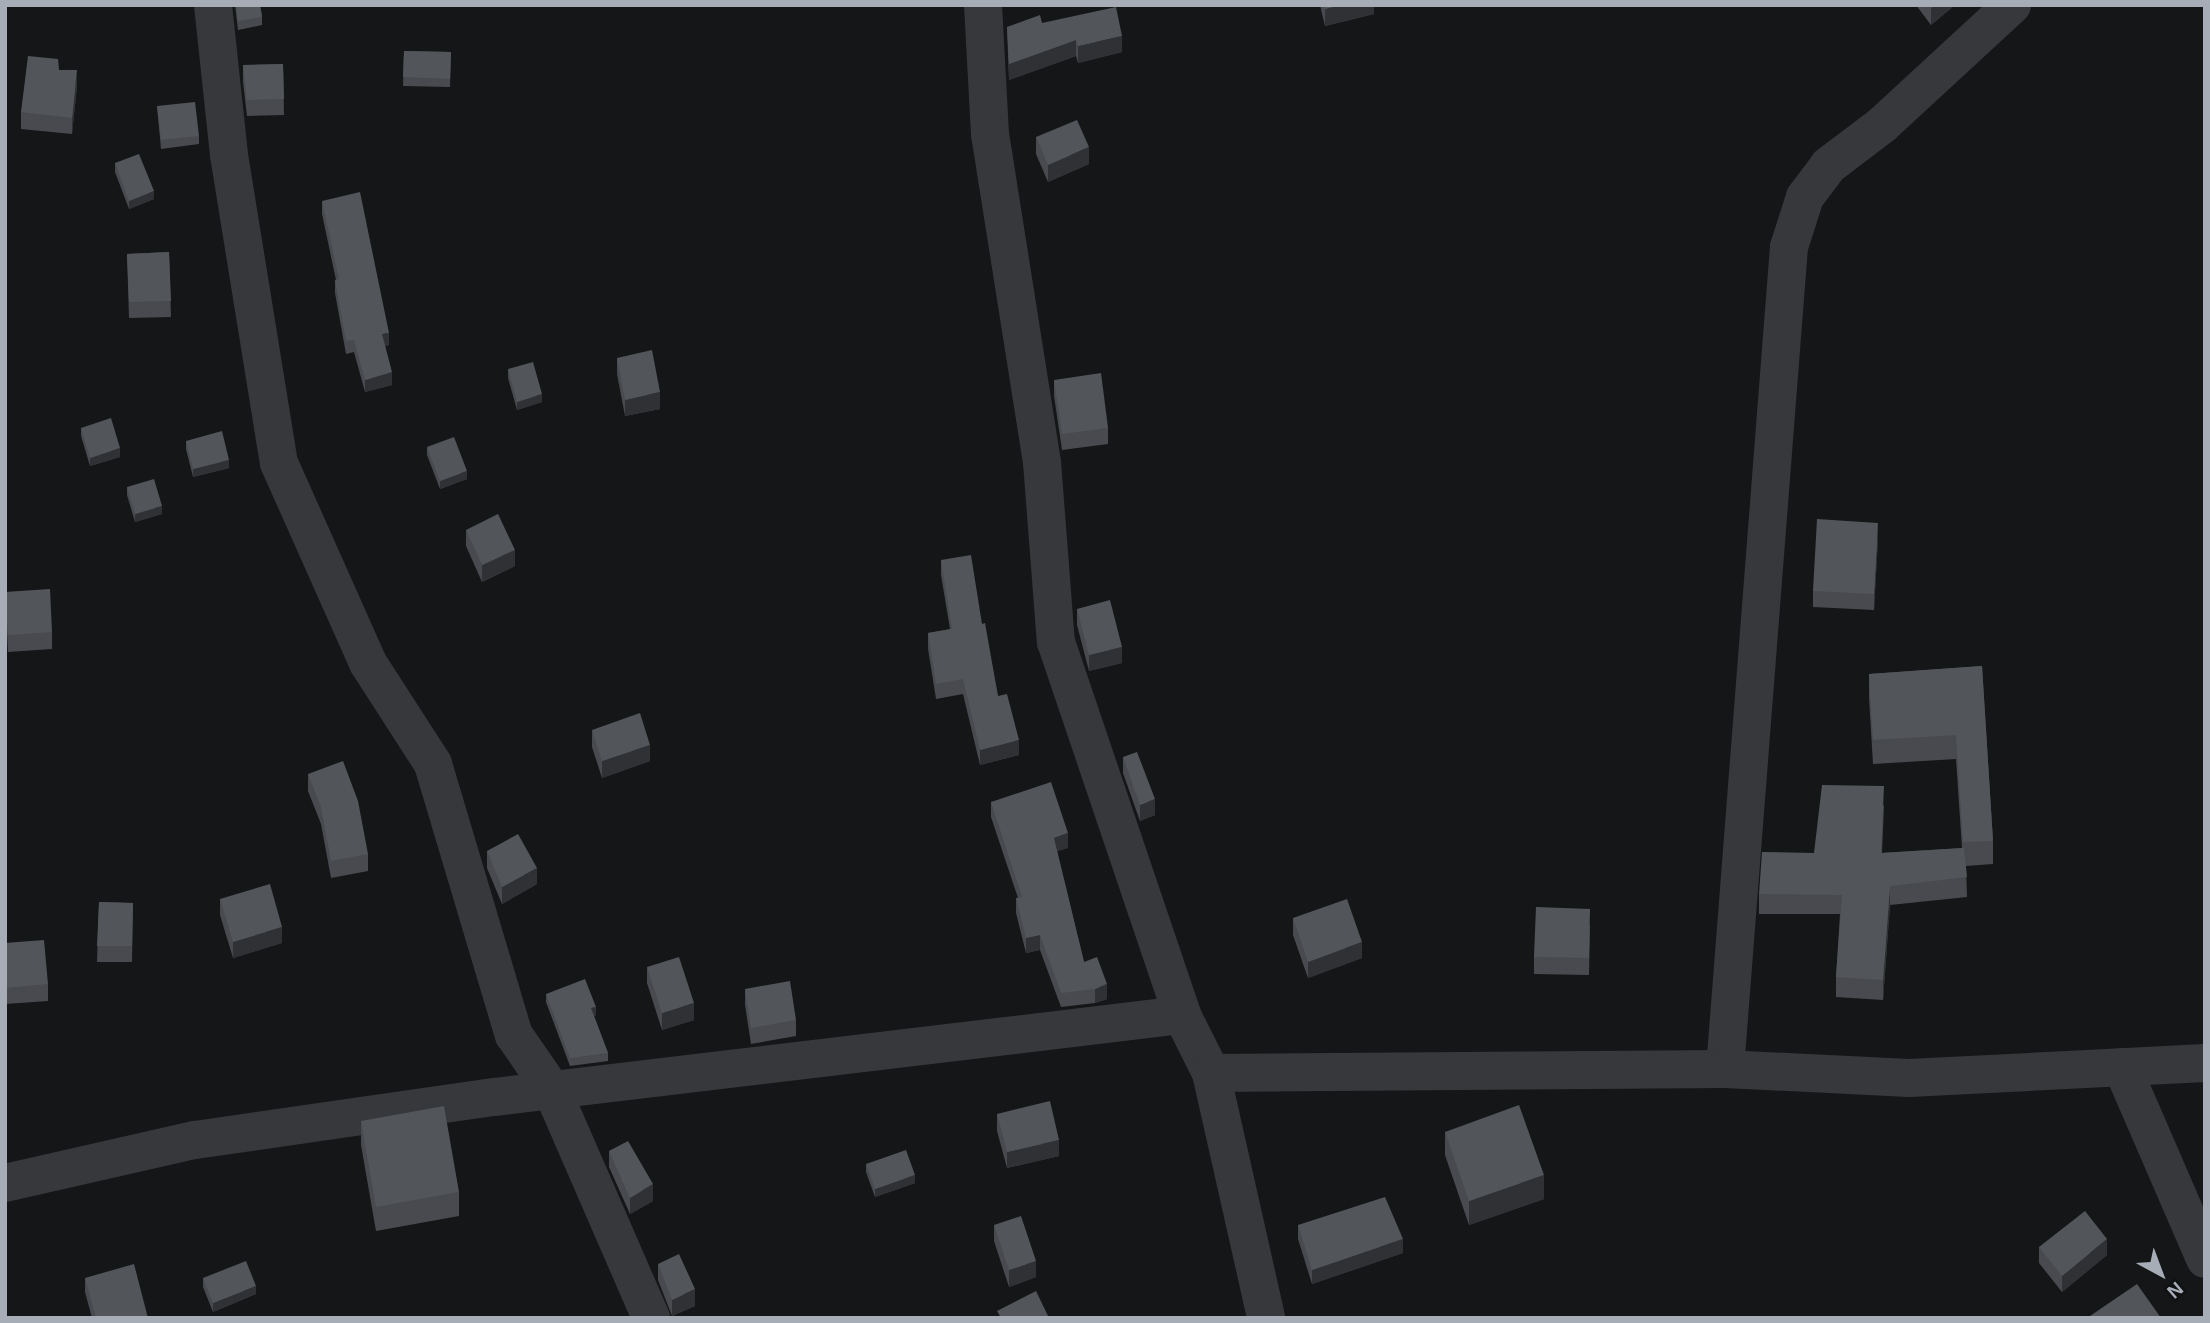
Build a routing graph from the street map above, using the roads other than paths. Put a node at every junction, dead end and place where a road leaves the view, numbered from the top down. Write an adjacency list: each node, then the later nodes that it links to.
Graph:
1 (213, 5): 9 (street)
2 (983, 5): 4 (street)
3 (2012, 5): 7 (street)
4 (1182, 1015): 8 (street); 9 (street)
5 (2205, 1063): 6 (street)
6 (2122, 1067): 7 (street); 11 (street)
7 (1725, 1069): 8 (street)
8 (1211, 1073): 13 (street)
9 (552, 1090): 10 (street); 12 (street)
10 (5, 1183)
11 (2205, 1259)
12 (652, 1318)
13 (1265, 1318)

